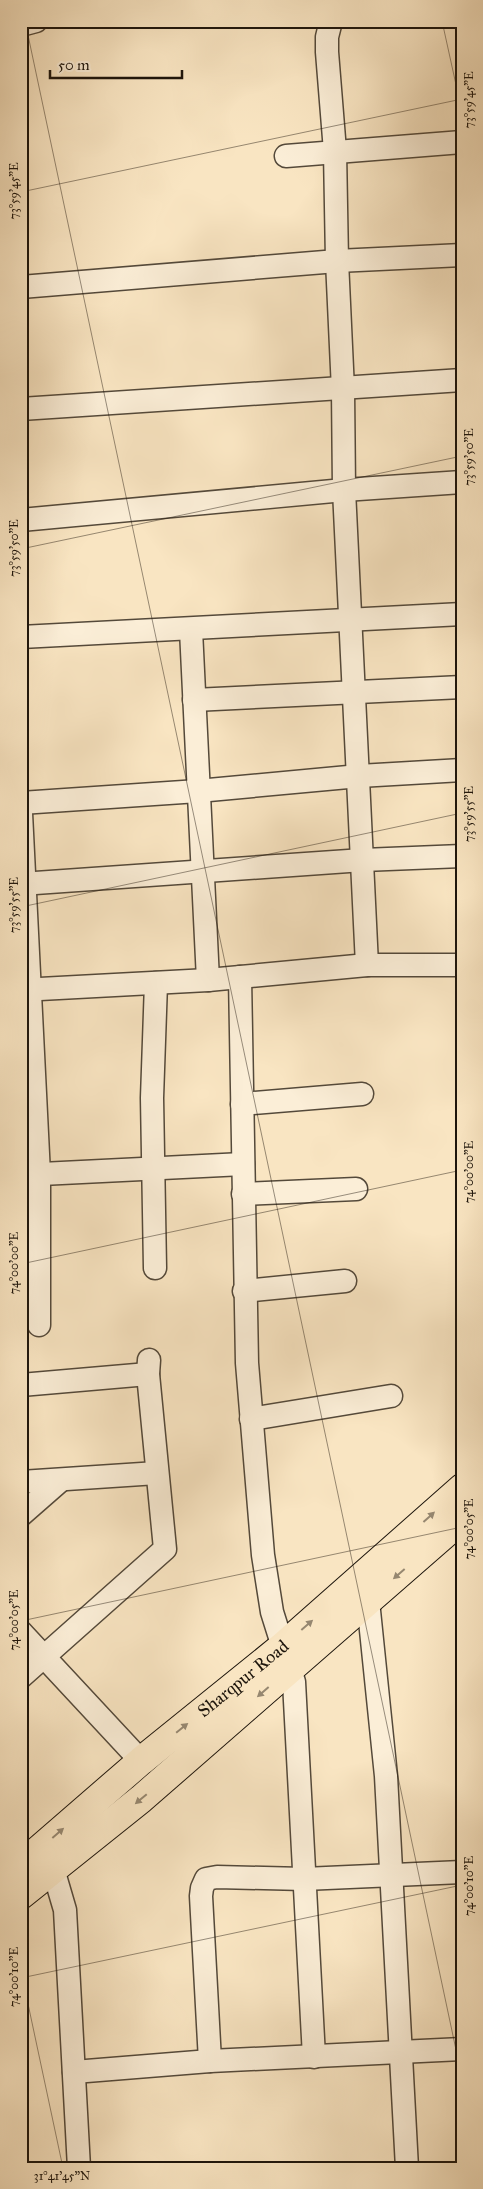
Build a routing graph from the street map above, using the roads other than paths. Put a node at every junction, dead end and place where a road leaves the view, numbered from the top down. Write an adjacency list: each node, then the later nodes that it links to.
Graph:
1 (36, 21): 3 (street)
2 (331, 21): 5 (street)
3 (21, 25)
4 (462, 142): 5 (street)
5 (335, 151): 6 (street); 8 (street)
6 (286, 156)
7 (462, 255): 8 (street)
8 (337, 261): 9 (street); 11 (street)
9 (21, 288)
10 (462, 380): 11 (street)
11 (344, 390): 12 (street); 14 (street)
12 (21, 409)
13 (462, 482): 14 (street)
14 (344, 490): 15 (street); 17 (street)
15 (21, 520)
16 (462, 614): 17 (street)
17 (352, 620): 18 (street); 21 (street)
18 (190, 630): 19 (street); 22 (street)
19 (21, 637)
20 (462, 687): 21 (street)
21 (355, 692): 22 (street); 24 (street)
22 (194, 700): 25 (street)
23 (462, 770): 24 (street)
24 (359, 776): 25 (street); 29 (street)
25 (198, 791): 26 (street); 30 (street)
26 (21, 803)
27 (21, 813): 31 (street)
28 (462, 856): 29 (street)
29 (362, 860): 30 (street); 32 (street)
30 (203, 872): 31 (street); 35 (street)
31 (22, 884): 37 (street)
32 (367, 965): 33 (street); 34 (street)
33 (462, 965)
34 (240, 977): 35 (street); 39 (street)
35 (208, 980): 36 (street)
36 (156, 983): 37 (street); 41 (street)
37 (25, 990): 42 (street)
38 (362, 1094): 39 (street)
39 (242, 1104): 40 (street)
40 (242, 1164): 41 (street); 44 (street)
41 (155, 1168): 42 (street); 45 (street)
42 (30, 1174): 48 (street)
43 (356, 1189): 44 (street)
44 (243, 1194): 47 (street)
45 (155, 1268)
46 (345, 1281): 47 (street)
47 (244, 1291): 51 (street)
48 (39, 1325)
49 (21, 1385): 52 (street)
50 (391, 1396): 51 (street)
51 (251, 1419): 61 (street)
52 (157, 1473): 53 (street); 60 (street)
53 (61, 1480): 54 (street); 56 (street)
54 (21, 1482)
55 (462, 1488): 61 (main road, Sharqpur Road, one-way to 55)
56 (21, 1515)
57 (462, 1518): 58 (main road, Sharqpur Road, one-way to 58)
58 (368, 1601): 61 (main road, Sharqpur Road); 67 (street)
59 (21, 1632): 60 (street)
60 (45, 1658): 62 (street); 63 (street)
61 (286, 1658): 63 (main road, Sharqpur Road, one-way to 61); 65 (main road, Sharqpur Road, one-way to 65); 68 (street)
62 (21, 1677)
63 (140, 1761): 64 (main road, Sharqpur Road, one-way to 63)
64 (21, 1865)
65 (53, 1870): 69 (main road, Sharqpur Road); 74 (street)
66 (462, 1872): 67 (street)
67 (391, 1875): 68 (street); 71 (street)
68 (304, 1879): 72 (street); 73 (street)
69 (21, 1895)
70 (462, 2049): 71 (street)
71 (399, 2052): 72 (street); 76 (street)
72 (314, 2057): 73 (street)
73 (210, 2061): 74 (street)
74 (74, 2072): 75 (street)
75 (79, 2168)
76 (407, 2168)

